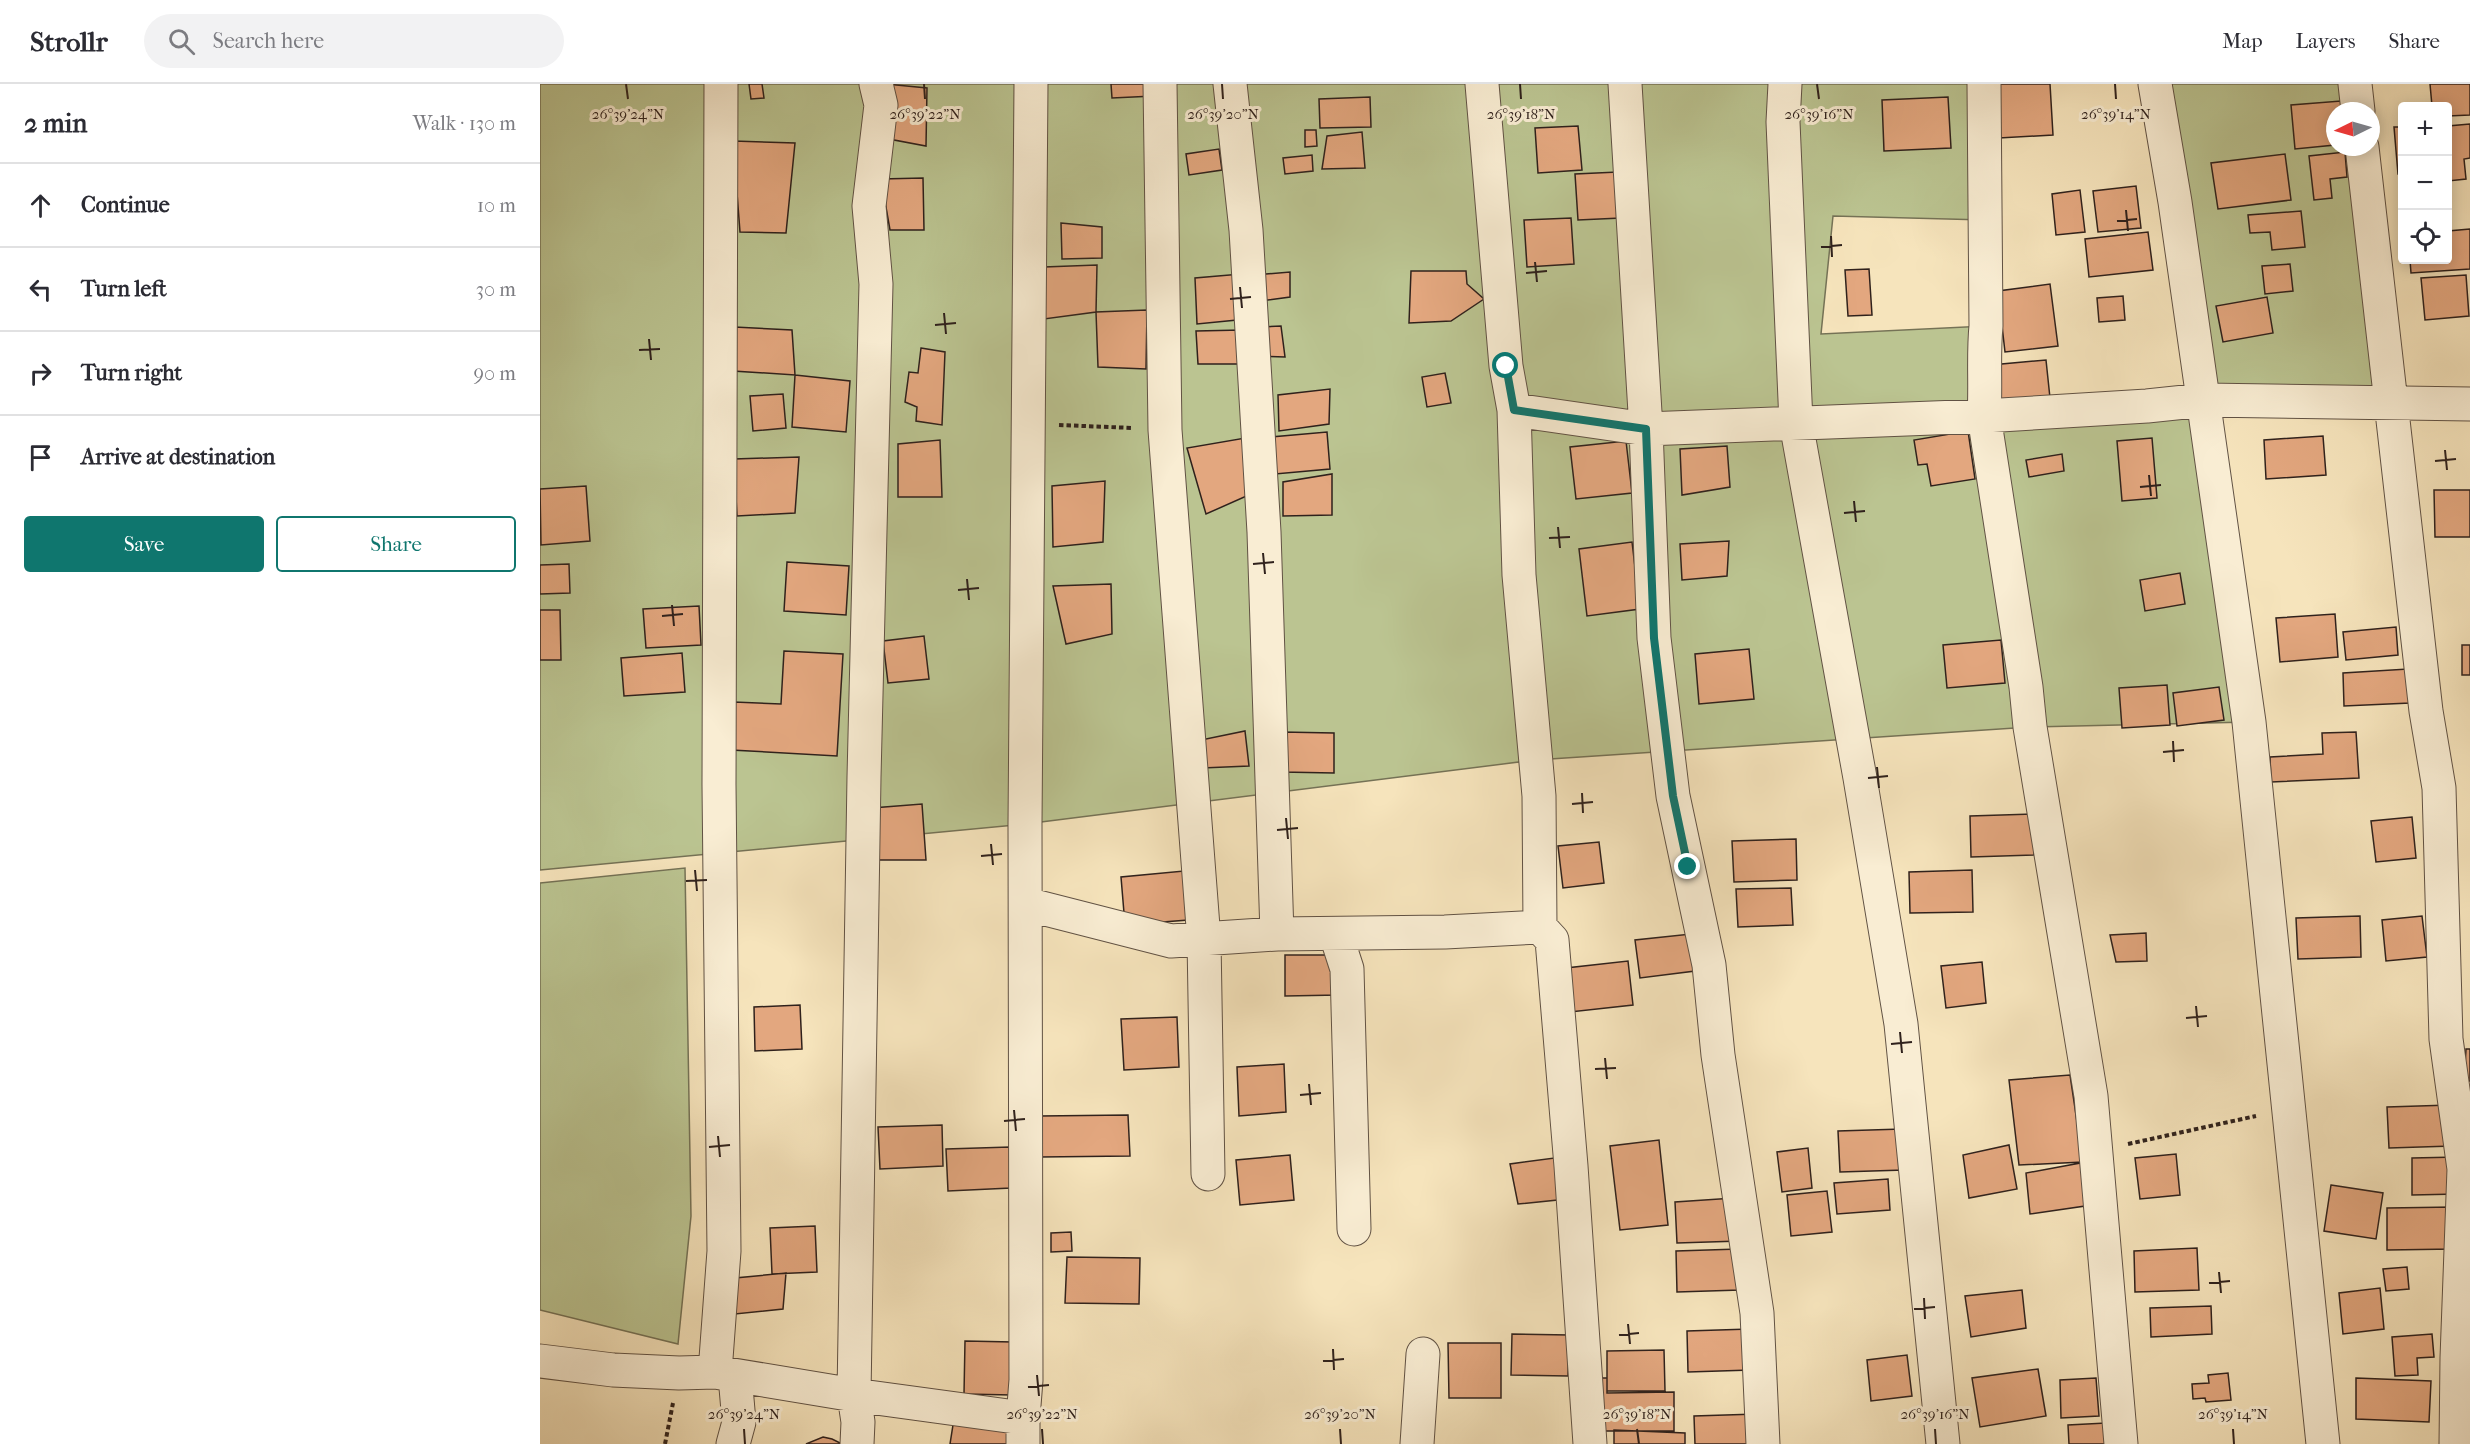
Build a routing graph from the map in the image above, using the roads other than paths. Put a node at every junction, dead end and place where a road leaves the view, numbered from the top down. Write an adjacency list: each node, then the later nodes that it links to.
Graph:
1 (721, 84): 31 (street)
2 (876, 84): 32 (street)
3 (1031, 84): 21 (street)
4 (1160, 84): 25 (street)
5 (1230, 84): 23 (street)
6 (1482, 84): 17 (street)
7 (1625, 84): 20 (street)
8 (1785, 84): 19 (street)
9 (1984, 84): 18 (street)
10 (2155, 84): 14 (street)
11 (2355, 84): 12 (street)
12 (2357, 102)
13 (2363, 156): 15 (street)
14 (2204, 400): 15 (street); 18 (street); 41 (street)
15 (2391, 402): 16 (street); 26 (street)
16 (2470, 404)
17 (1514, 410): 20 (street); 22 (street)
18 (1984, 416): 19 (street); 40 (street)
19 (1796, 423): 20 (street); 39 (street)
20 (1646, 429): 38 (street)
21 (1026, 904): 25 (street); 33 (street)
22 (1540, 927): 24 (street); 37 (street)
23 (1277, 934): 24 (street); 25 (street)
24 (1336, 934): 28 (street)
25 (1204, 940): 27 (street)
26 (2458, 1039): 42 (street)
27 (1208, 1174)
28 (1354, 1229)
29 (1423, 1354): 36 (street)
30 (540, 1361): 31 (street)
31 (725, 1374): 32 (street); 34 (street)
32 (854, 1395): 33 (street); 35 (street)
33 (1023, 1431)
34 (733, 1444)
35 (857, 1444)
36 (1417, 1444)
37 (1590, 1444)
38 (1763, 1444)
39 (1943, 1444)
40 (2121, 1444)
41 (2323, 1444)
42 (2456, 1444)

